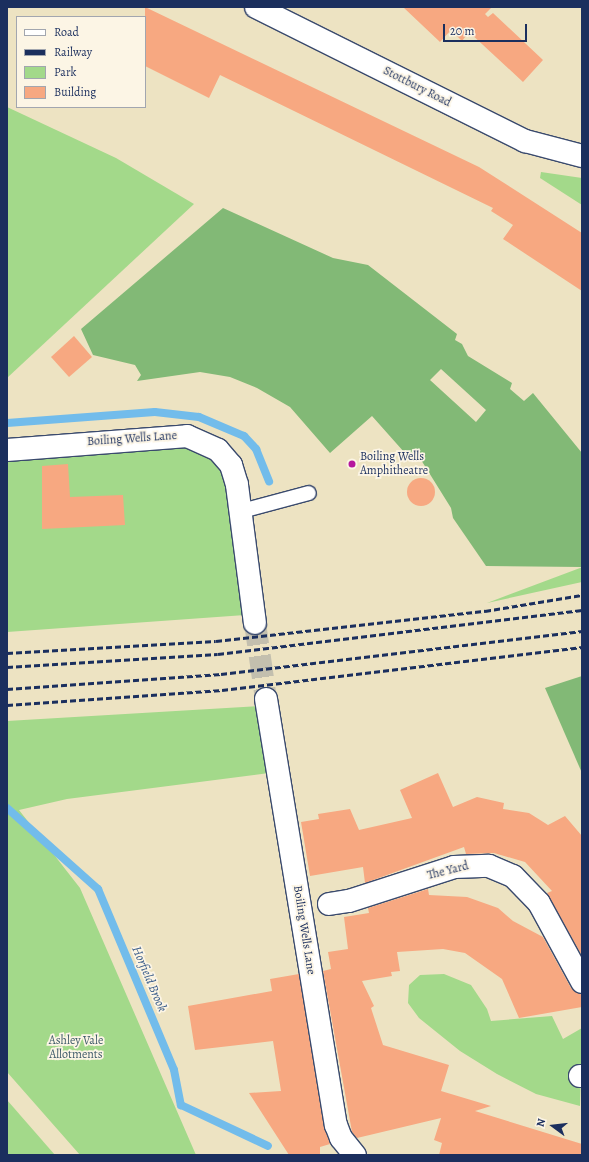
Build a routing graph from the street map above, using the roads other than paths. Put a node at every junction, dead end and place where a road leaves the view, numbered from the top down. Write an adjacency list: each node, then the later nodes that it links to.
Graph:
1 (256, 7): 2 (street, Stottbury Road)
2 (582, 156)
3 (7, 450): 5 (street, Boiling Wells Lane)
4 (309, 493): 5 (lane)
5 (242, 512): 6 (street, Boiling Wells Lane)
6 (255, 623)
7 (266, 699): 10 (street, Boiling Wells Lane)
8 (329, 904): 9 (street, The Yard)
9 (582, 982)
10 (355, 1155)

